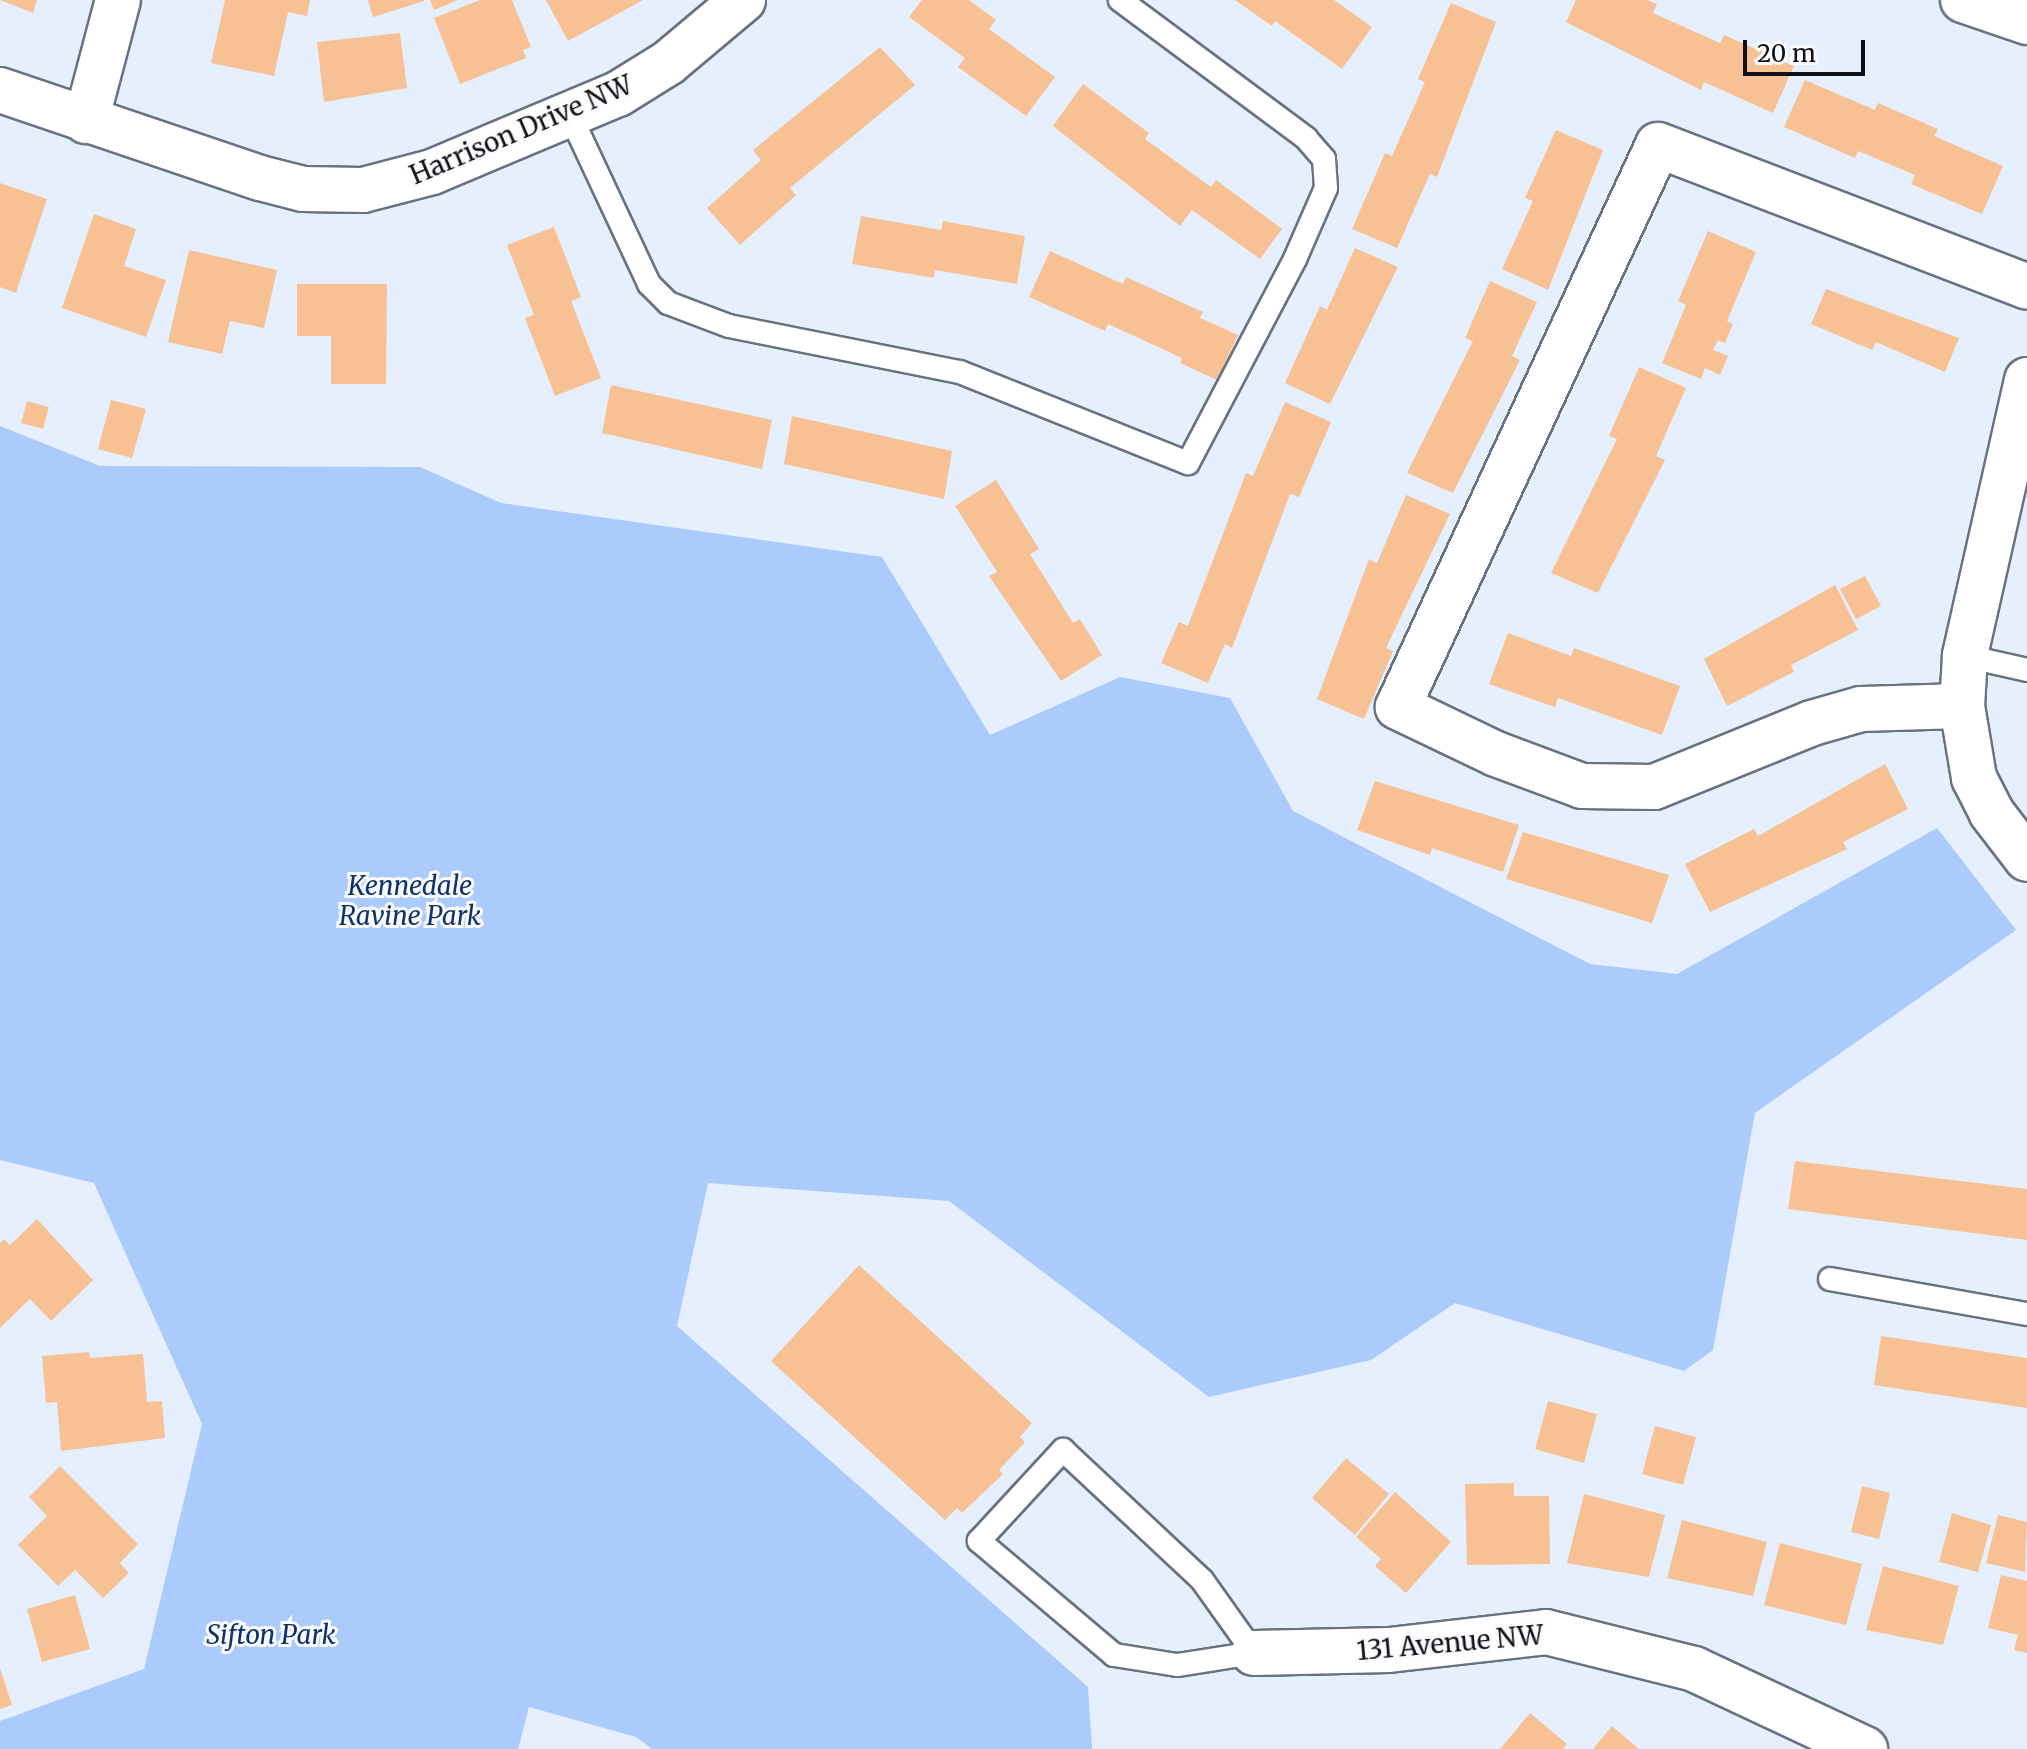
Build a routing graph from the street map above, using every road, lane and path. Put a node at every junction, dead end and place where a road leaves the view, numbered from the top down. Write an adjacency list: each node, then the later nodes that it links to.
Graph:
1 (118, 0): 8 (street)
2 (743, 0): 7 (street, Harrison Drive NW)
3 (1120, 0): 7 (lane)
4 (1963, 0): 5 (street)
5 (2027, 22)
6 (0, 90): 8 (street, Harrison Drive NW)
7 (570, 115): 8 (street, Harrison Drive NW)
8 (86, 121)
9 (2027, 287): 13 (street)
10 (2027, 380): 11 (street)
11 (1965, 656): 12 (lane); 13 (street)
12 (2027, 670)
13 (1962, 706): 14 (street)
14 (2027, 859)
15 (1830, 1279): 16 (lane)
16 (2027, 1314)
17 (1254, 1653): 17 (lane); 18 (street, 131 Avenue NW)
18 (1865, 1749)

